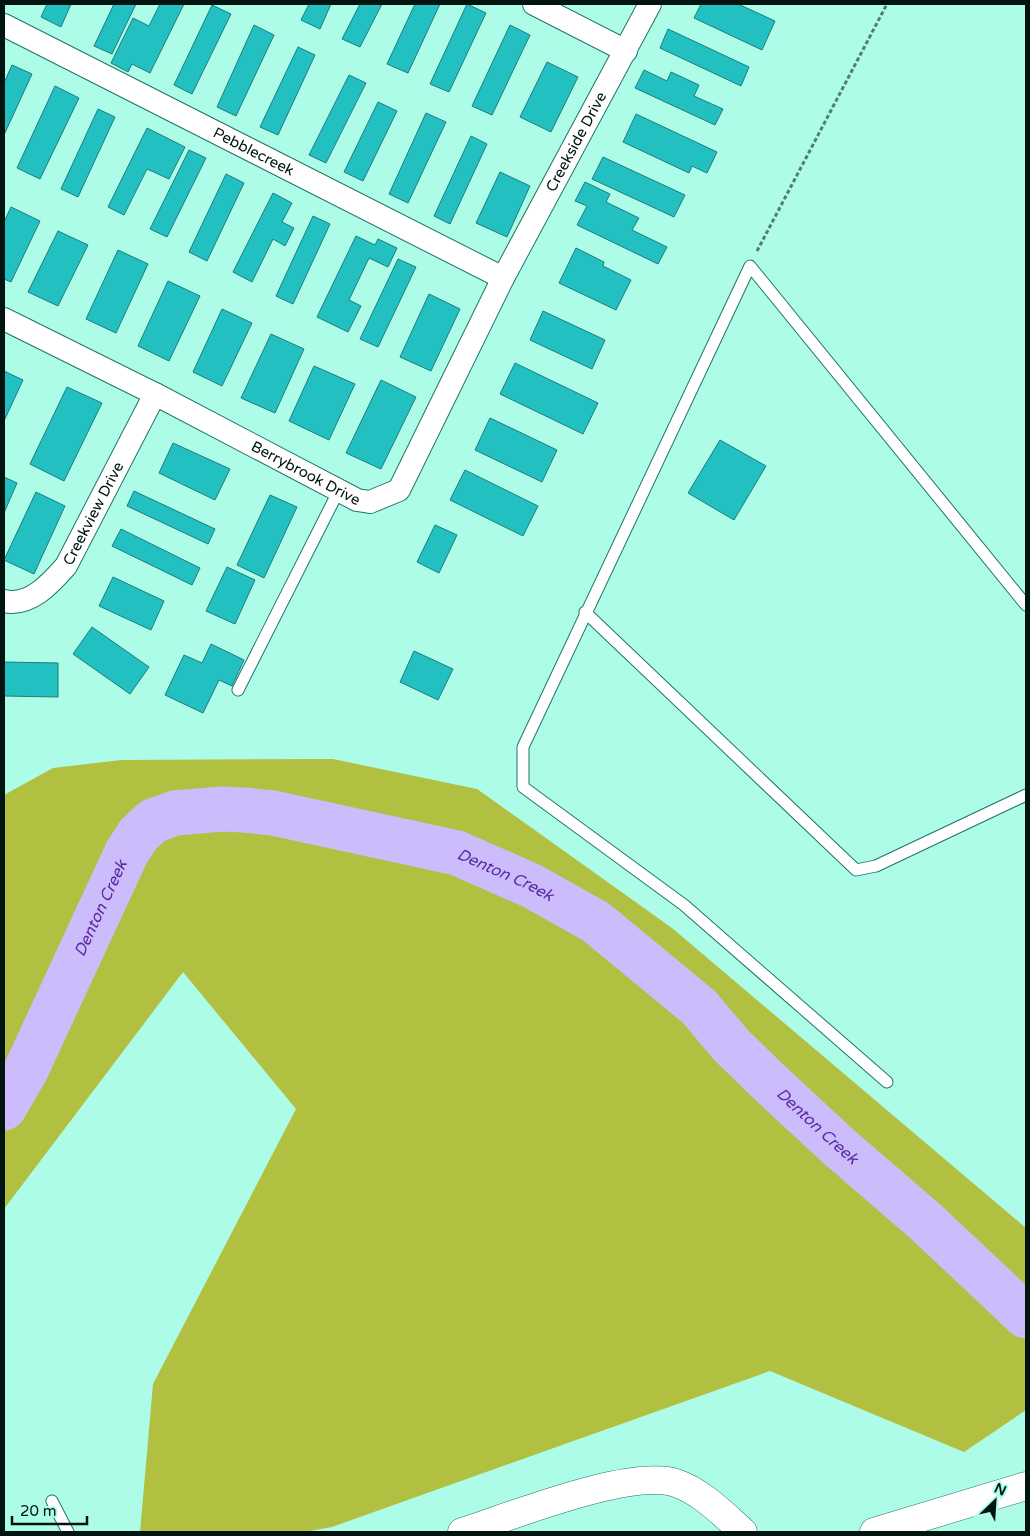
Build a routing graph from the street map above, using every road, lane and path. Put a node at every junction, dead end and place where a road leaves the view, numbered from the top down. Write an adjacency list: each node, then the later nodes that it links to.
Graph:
1 (534, 4): 5 (street)
2 (650, 4): 5 (street, Creekside Drive)
3 (886, 4): 6 (path)
4 (4, 25): 7 (street, Pebblecreek)
5 (626, 52): 7 (street, Creekside Drive)
6 (750, 266): 12 (lane); 13 (lane)
7 (503, 278): 10 (street, Berrybrook Drive)
8 (4, 319): 9 (street, Berrybrook Drive)
9 (155, 394): 10 (street, Berrybrook Drive); 11 (street, Creekview Drive)
10 (339, 490): 14 (lane)
11 (4, 601)
12 (1026, 605)
13 (586, 612): 15 (lane); 16 (lane)
14 (238, 690)
15 (1026, 796)
16 (887, 1082)
17 (1026, 1486): 22 (main road)
18 (52, 1501): 19 (lane)
19 (68, 1532)
20 (462, 1532): 21 (main road)
21 (743, 1532)
22 (874, 1532)

